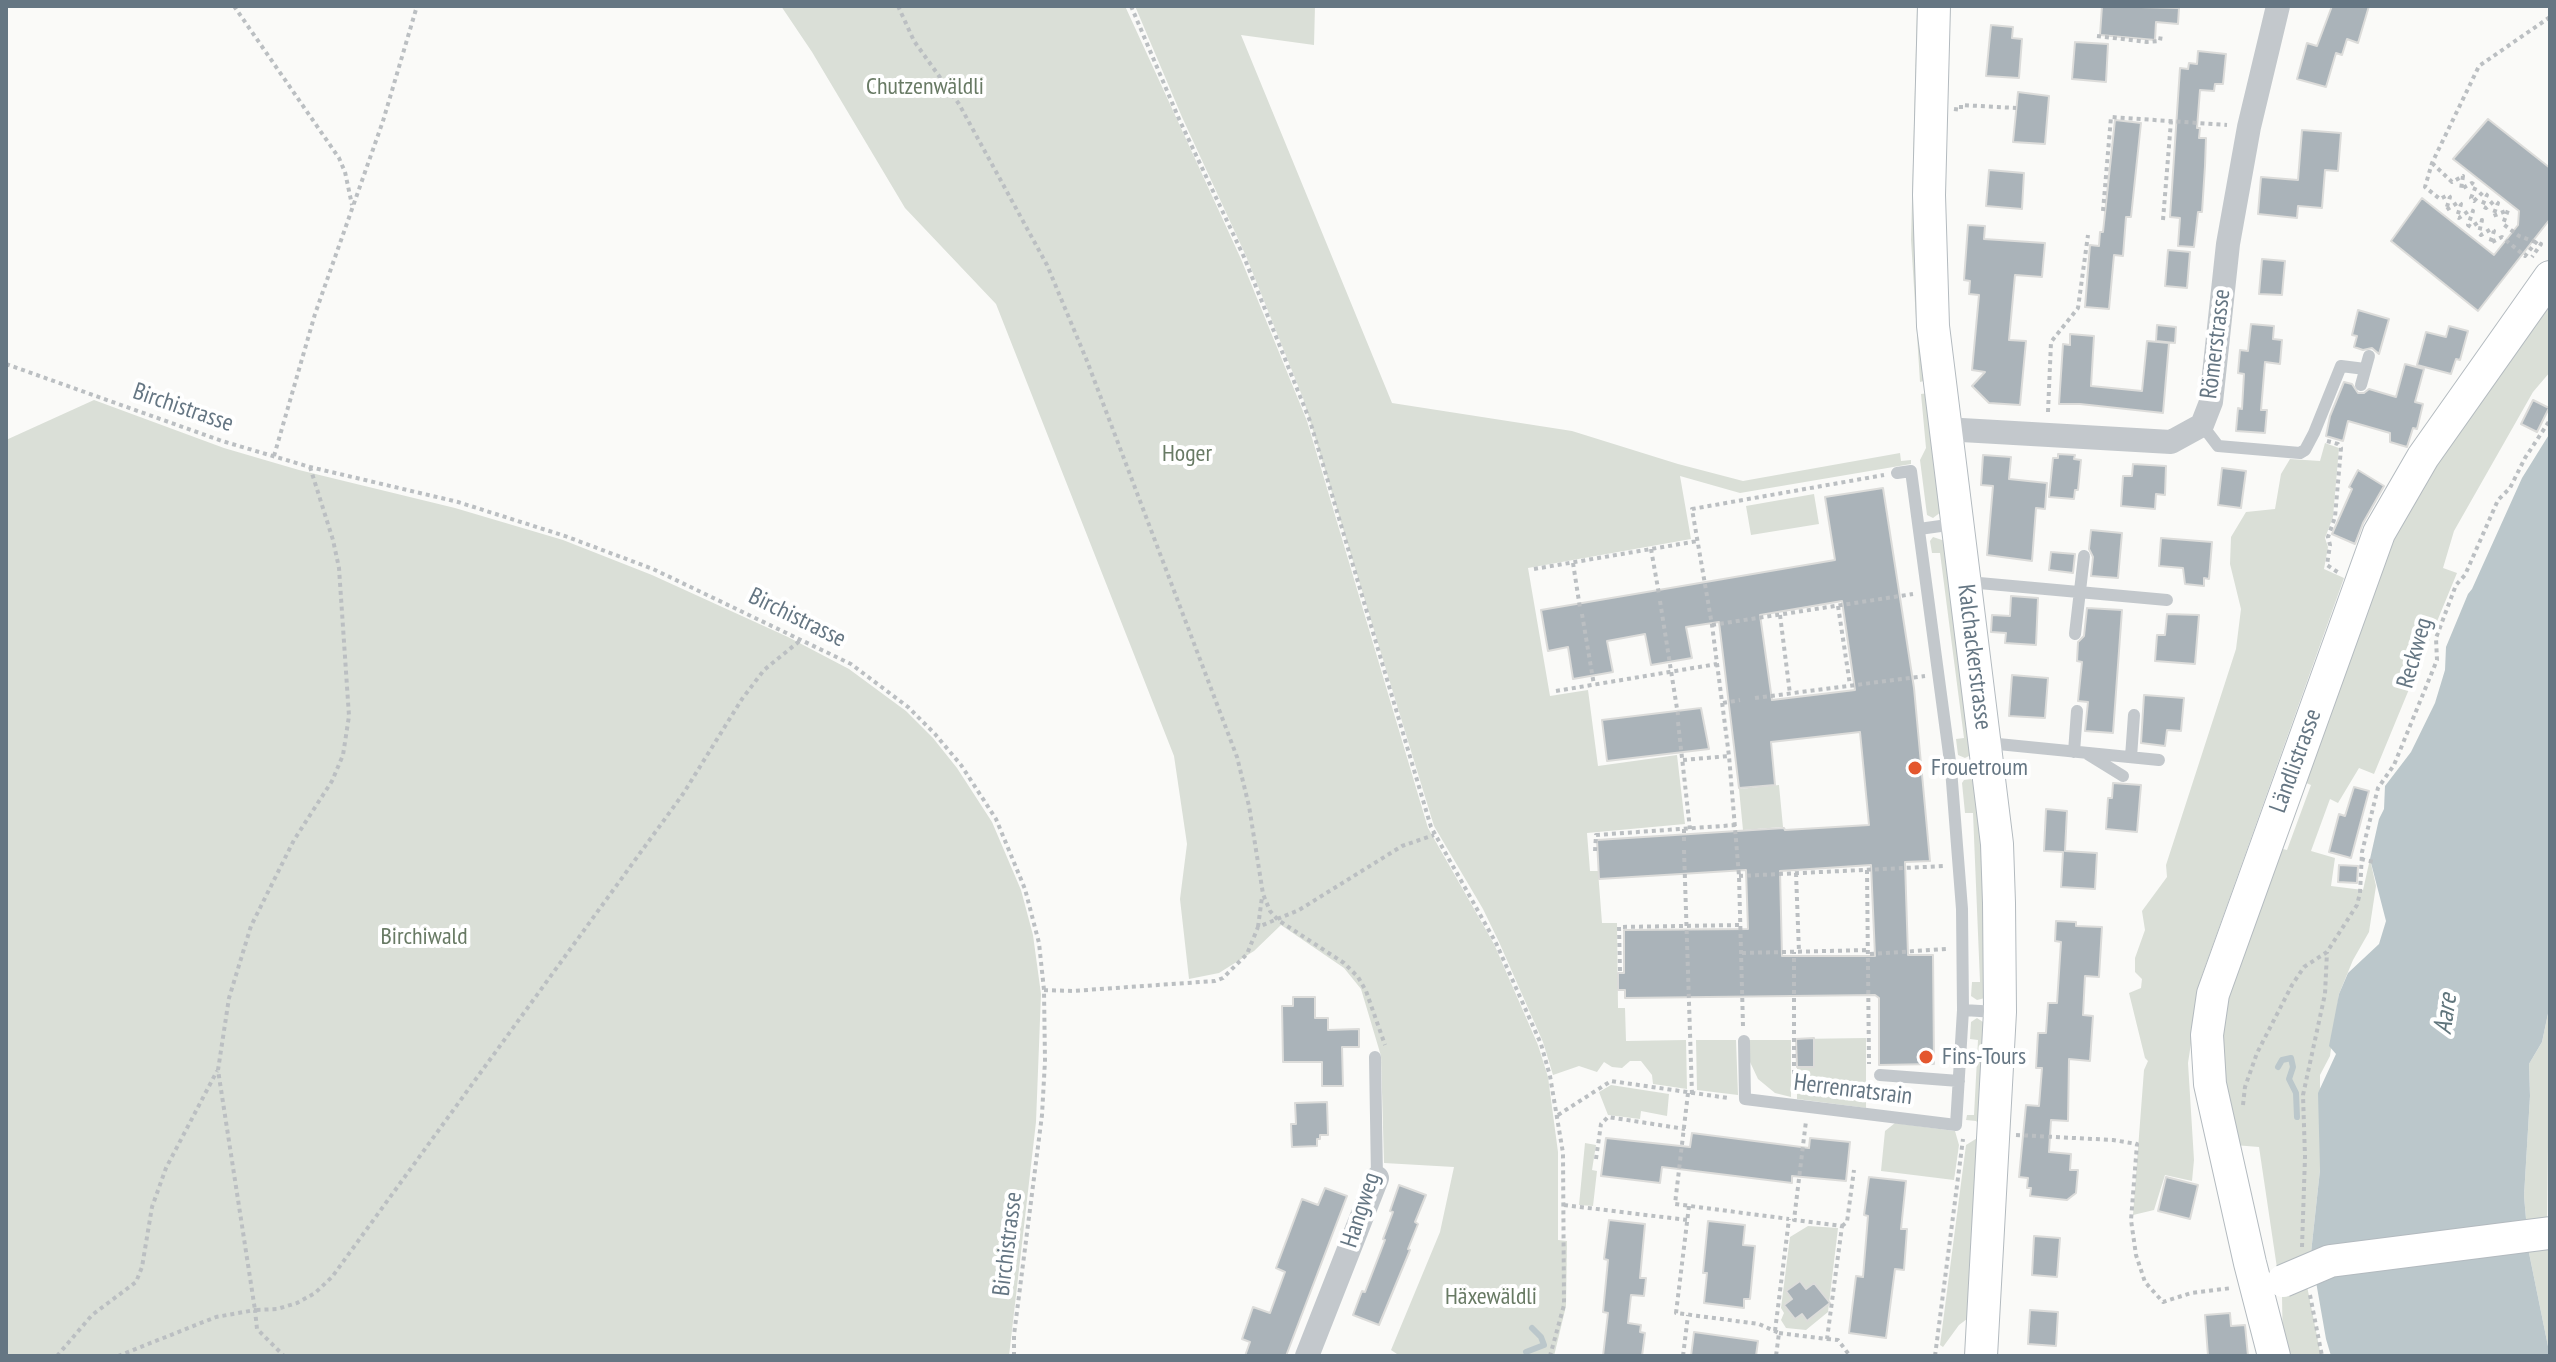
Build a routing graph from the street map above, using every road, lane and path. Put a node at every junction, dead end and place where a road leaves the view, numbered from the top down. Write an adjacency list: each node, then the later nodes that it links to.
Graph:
1 (234, 6): 15 (path)
2 (417, 6): 15 (path)
3 (898, 6): 90 (path)
4 (1131, 6): 80 (path)
5 (1934, 6): 10 (street, Kalchackerstrasse)
6 (2278, 6): 13 (street, Römerstrasse)
7 (2550, 17): 14 (path)
8 (2161, 34): 9 (path)
9 (2097, 36)
10 (1932, 108): 11 (path); 27 (street, Kalchackerstrasse)
11 (2016, 108)
12 (2171, 121): 13 (path); 16 (path); 17 (path)
13 (2249, 127): 26 (street, Römerstrasse)
14 (2432, 163): 19 (path); 19 (path)
15 (352, 206): 30 (path)
16 (2103, 211)
17 (2163, 220)
18 (2088, 235): 28 (path)
19 (2537, 241): 20 (path)
20 (2540, 268): 128 (street, Ländlistrasse)
21 (2369, 356): 23 (lane)
22 (6, 364): 30 (path, Birchistrasse)
23 (2365, 369): 24 (lane); 26 (lane)
24 (2361, 385)
25 (2550, 420): 76 (path, Reckweg)
26 (2202, 425): 28 (street, Römerstrasse)
27 (1944, 429): 28 (street, Römerstrasse); 33 (street, Kalchackerstrasse)
28 (2047, 435)
29 (2341, 448): 39 (path)
30 (274, 456): 31 (path, Birchistrasse)
31 (310, 467): 53 (path, Birchistrasse); 107 (path)
32 (1897, 473): 34 (lane); 35 (path)
33 (1957, 524): 34 (lane); 41 (street, Kalchackerstrasse)
34 (1919, 529): 43 (lane)
35 (1698, 541): 36 (path); 51 (path)
36 (1651, 549): 38 (path); 44 (path)
37 (2084, 556): 42 (lane)
38 (1573, 563): 40 (path); 48 (path)
39 (2327, 566)
40 (1534, 569)
41 (1965, 581): 42 (lane); 69 (street, Kalchackerstrasse)
42 (2079, 591): 45 (lane); 52 (lane)
43 (1927, 592): 47 (path); 56 (lane)
44 (1659, 594)
45 (2167, 600)
46 (1660, 601): 55 (path)
47 (1838, 606): 50 (path); 58 (path)
48 (1580, 608)
49 (1582, 614): 57 (path)
50 (1780, 615): 51 (path); 60 (path)
51 (1712, 625): 54 (path)
52 (2075, 634)
53 (802, 639): 101 (path, Birchistrasse); 130 (path)
54 (1717, 664): 55 (path); 63 (path)
55 (1672, 672): 57 (path); 65 (path)
56 (1940, 674): 58 (path); 74 (lane)
57 (1594, 685): 59 (path)
58 (1850, 685): 60 (path)
59 (1556, 691)
60 (1790, 694): 61 (path)
61 (1755, 698)
62 (1740, 700): 63 (path)
63 (1722, 703): 70 (path)
64 (2077, 711): 68 (lane)
65 (1678, 715)
66 (2134, 715): 71 (lane)
67 (1678, 722): 72 (path)
68 (2080, 752): 69 (lane); 71 (lane); 75 (lane)
69 (1986, 754): 74 (lane); 103 (street, Kalchackerstrasse)
70 (1729, 756): 72 (path); 78 (path)
71 (2131, 757): 73 (lane)
72 (1683, 760): 79 (path)
73 (2159, 760)
74 (1951, 769): 86 (lane)
75 (2123, 776)
76 (2381, 780): 77 (path); 84 (path, Reckweg)
77 (2385, 786)
78 (1736, 825): 79 (path); 89 (path)
79 (1687, 829): 81 (path); 83 (path)
80 (1434, 835): 91 (path); 114 (path)
81 (1684, 843)
82 (1684, 850): 93 (path)
83 (1595, 851)
84 (2361, 859): 85 (path); 98 (path, Reckweg)
85 (2374, 862)
86 (1960, 865): 87 (path); 95 (lane)
87 (1867, 870): 88 (path); 97 (path)
88 (1796, 873): 89 (path); 96 (path)
89 (1739, 876): 92 (path)
90 (1263, 894): 91 (path); 94 (path)
91 (1278, 920): 94 (path); 105 (path)
92 (1741, 925): 93 (path); 99 (path)
93 (1688, 926): 100 (path); 110 (path)
94 (1258, 927): 101 (path)
95 (1963, 949): 97 (path); 102 (lane)
96 (1797, 952): 97 (path); 99 (path); 112 (path)
97 (1870, 952): 108 (path)
98 (2327, 952): 115 (path); 127 (path)
99 (1742, 953): 104 (path)
100 (1620, 971)
101 (1044, 990): 138 (path, Birchistrasse)
102 (1963, 1010): 103 (lane); 109 (lane)
103 (2000, 1012): 116 (street, Kalchackerstrasse)
104 (1744, 1041): 111 (lane)
105 (1387, 1049)
106 (1375, 1057): 120 (lane, Hangweg)
107 (218, 1070): 130 (path); 135 (path)
108 (1874, 1073): 109 (lane)
109 (1959, 1081): 116 (lane)
110 (1690, 1094): 111 (path); 114 (path); 117 (path)
111 (1745, 1099): 112 (lane, Herrenratsrain)
112 (1794, 1105): 113 (lane, Herrenratsrain)
113 (1808, 1107): 116 (lane, Herrenratsrain); 124 (path)
114 (1558, 1115): 121 (path)
115 (2243, 1116)
116 (1971, 1128): 129 (path); 134 (street, Kalchackerstrasse); 144 (path)
117 (1685, 1129): 118 (path); 122 (path)
118 (1596, 1159)
119 (1854, 1170): 125 (path)
120 (1377, 1178): 139 (street, Hangweg)
121 (1564, 1205): 123 (path); 140 (path)
122 (1689, 1206): 123 (path); 124 (path)
123 (1687, 1220): 131 (path)
124 (1791, 1220): 125 (path); 132 (path)
125 (1842, 1226): 133 (path)
126 (2550, 1233): 128 (street, bridge)
127 (2302, 1250)
128 (2283, 1286): 145 (street, Ländlistrasse); 146 (path)
129 (2224, 1289)
130 (255, 1310): 136 (path); 137 (path)
131 (1688, 1315): 132 (path); 141 (path)
132 (1777, 1332): 133 (path); 142 (path)
133 (1827, 1339): 143 (path)
134 (1976, 1349)
135 (57, 1356)
136 (118, 1356)
137 (284, 1356)
138 (1014, 1356)
139 (1307, 1356)
140 (1550, 1356)
141 (1683, 1356)
142 (1776, 1356)
143 (1850, 1356)
144 (1935, 1356)
145 (2274, 1356)
146 (2322, 1356)

